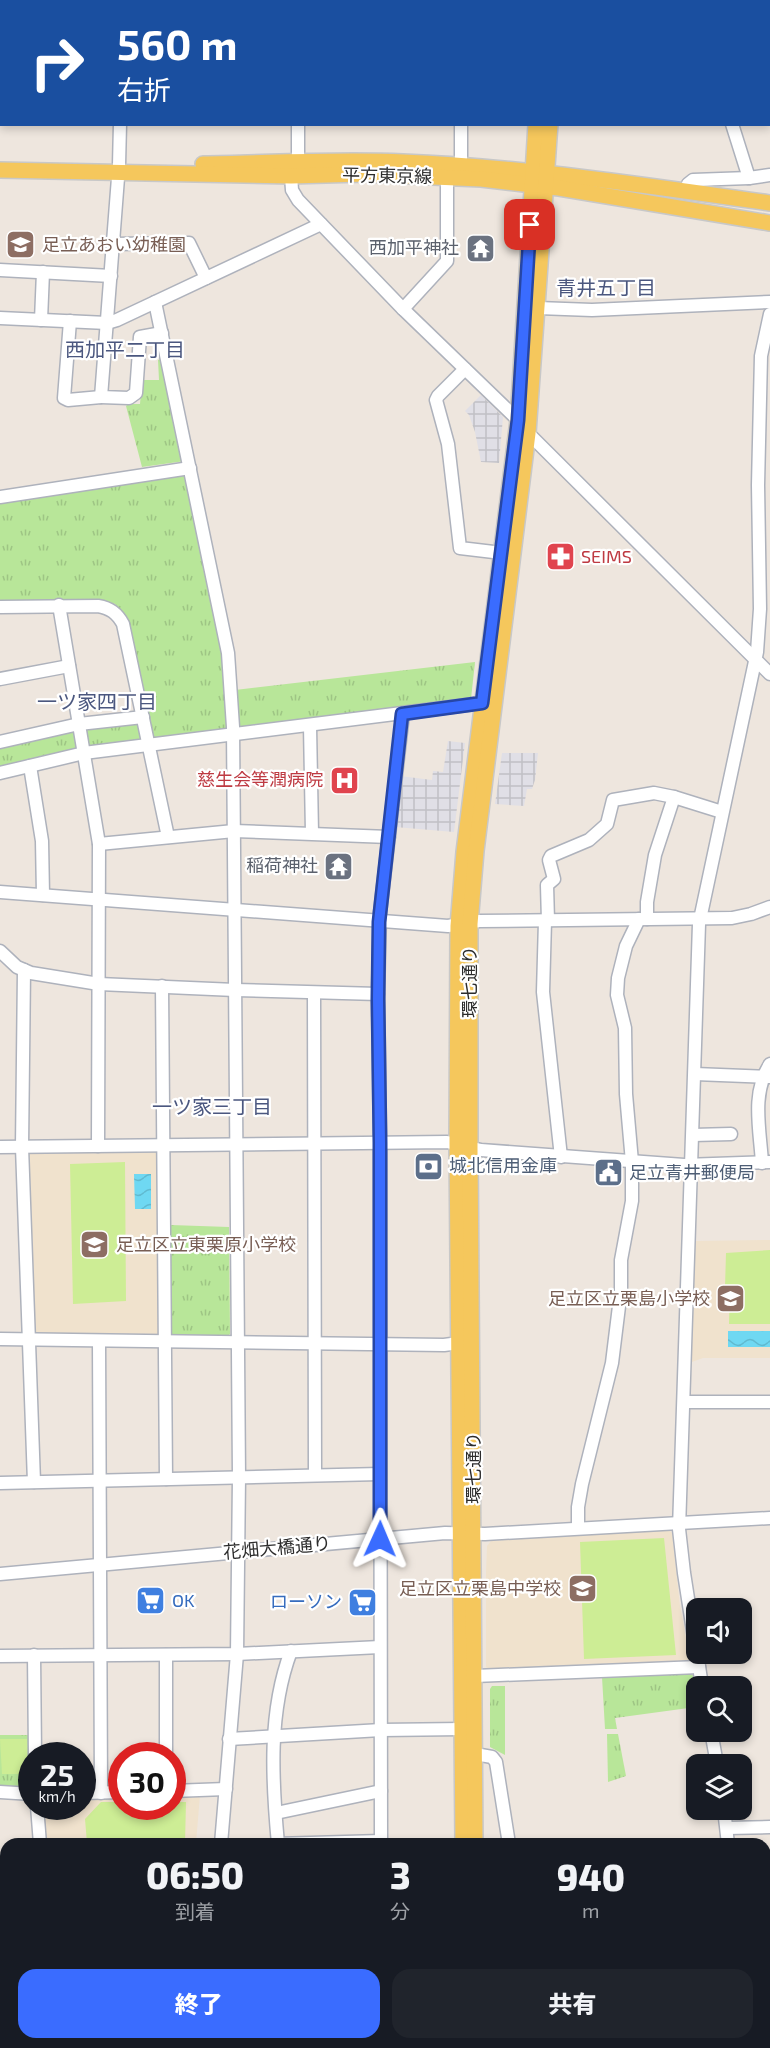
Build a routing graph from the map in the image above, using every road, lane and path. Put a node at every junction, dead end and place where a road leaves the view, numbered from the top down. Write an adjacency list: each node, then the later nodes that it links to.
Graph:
1 (120, 126): 9 (street)
2 (298, 126): 10 (street)
3 (461, 126): 8 (street)
4 (536, 126): 15 (main road, 環七通り)
5 (550, 126): 15 (main road, 環七通り)
6 (733, 126): 14 (street)
7 (0, 163): 9 (main road, 平方東京線)
8 (461, 166): 10 (main road, 平方東京線); 15 (main road, 平方東京線)
9 (119, 169): 10 (main road, 平方東京線); 11 (main road, 平方東京線); 20 (street)
10 (295, 169): 13 (main road, 平方東京線); 19 (street)
11 (0, 170)
12 (770, 175): 14 (street)
13 (447, 177): 15 (main road, 平方東京線); 28 (street)
14 (749, 178): 16 (street)
15 (540, 179): 16 (main road, 平方東京線); 18 (main road, 平方東京線); 27 (main road, 環七通り); 37 (main road, 環七通り)
16 (686, 191): 17 (main road, 平方東京線)
17 (770, 204)
18 (770, 223)
19 (321, 224): 24 (street); 28 (street)
20 (113, 244): 23 (street); 24 (street)
21 (0, 270): 22 (street)
22 (43, 272): 23 (street); 31 (street)
23 (111, 276): 33 (street)
24 (206, 278): 25 (street)
25 (155, 302): 33 (street); 34 (street)
26 (770, 302): 27 (street)
27 (538, 308): 38 (main road, 環七通り)
28 (403, 309): 35 (street)
29 (770, 314): 44 (street)
30 (0, 318): 31 (street)
31 (40, 320): 32 (street)
32 (70, 321): 33 (street); 36 (street)
33 (107, 322): 36 (street)
34 (162, 333): 36 (street); 39 (street)
35 (465, 369): 37 (street); 41 (street)
36 (101, 397)
37 (518, 420): 38 (street); 41 (main road, 環七通り)
38 (528, 433): 45 (street); 76 (main road, 環七通り)
39 (190, 468): 40 (street); 54 (street)
40 (0, 497)
41 (502, 553): 49 (main road, 環七通り)
42 (58, 605): 43 (street); 46 (street); 51 (street)
43 (0, 607)
44 (765, 608): 45 (street)
45 (755, 659): 47 (street); 61 (street)
46 (69, 666): 48 (street); 52 (street)
47 (770, 674)
48 (0, 679)
49 (482, 703): 50 (street); 76 (main road, 環七通り)
50 (402, 714): 53 (street); 65 (street)
51 (143, 717): 52 (street); 56 (street)
52 (79, 724): 55 (street); 57 (street)
53 (310, 726): 54 (street); 63 (street)
54 (233, 733): 56 (street); 62 (street)
55 (0, 742)
56 (149, 745): 57 (street); 64 (street)
57 (84, 753): 58 (street); 66 (street)
58 (30, 766): 59 (street); 68 (street)
59 (0, 773)
60 (674, 797): 61 (street); 73 (street); 74 (street)
61 (722, 812): 72 (street)
62 (234, 831): 63 (street); 64 (street); 71 (street)
63 (312, 832): 65 (street)
64 (168, 837): 66 (street)
65 (389, 837): 75 (street)
66 (99, 844): 69 (street)
67 (0, 892): 68 (street)
68 (43, 895): 69 (street)
69 (99, 900): 71 (street); 79 (street)
70 (770, 907): 72 (street)
71 (235, 910): 75 (street); 81 (street)
72 (700, 918): 73 (street); 85 (street)
73 (643, 919): 74 (street); 98 (street)
74 (547, 921): 76 (street); 97 (street)
75 (379, 922): 76 (street); 83 (street)
76 (464, 925): 94 (main road, 環七通り)
77 (0, 951): 78 (street)
78 (24, 970): 79 (street); 96 (street)
79 (99, 984): 80 (street); 93 (street)
80 (162, 986): 81 (street); 92 (street)
81 (235, 990): 82 (street); 90 (street)
82 (314, 993): 83 (street); 91 (street)
83 (378, 994): 89 (street)
84 (770, 1064): 86 (street)
85 (695, 1074): 86 (street); 88 (street)
86 (766, 1077): 99 (street)
87 (731, 1134): 88 (street)
88 (693, 1135): 100 (street)
89 (380, 1143): 91 (street); 94 (street); 108 (street)
90 (235, 1144): 91 (street); 92 (street); 105 (street)
91 (316, 1144): 107 (street)
92 (164, 1145): 93 (street); 104 (street)
93 (98, 1146): 96 (street)
94 (464, 1146): 97 (street); 106 (main road, 環七通り); 121 (main road, 環七通り)
95 (0, 1147): 96 (street)
96 (22, 1147): 102 (street)
97 (561, 1157): 98 (street)
98 (632, 1162): 100 (street); 120 (street)
99 (766, 1163): 100 (street)
100 (692, 1166): 109 (street)
101 (0, 1339): 102 (street)
102 (29, 1340): 103 (street); 116 (street)
103 (99, 1341): 104 (street); 115 (street)
104 (165, 1342): 105 (street); 114 (street)
105 (236, 1343): 107 (street); 113 (street)
106 (459, 1343): 108 (street); 121 (main road, 環七通り)
107 (315, 1344): 108 (street); 112 (street)
108 (379, 1345): 111 (street)
109 (684, 1402): 110 (street); 119 (street)
110 (770, 1402)
111 (380, 1474): 112 (street); 122 (street)
112 (315, 1475): 113 (street)
113 (238, 1477): 114 (street); 123 (street)
114 (166, 1479): 115 (street)
115 (99, 1480): 116 (street); 124 (street)
116 (34, 1482): 117 (street)
117 (0, 1483)
118 (770, 1518): 119 (street, 花畑大橋通り)
119 (679, 1523): 120 (street, 花畑大橋通り); 126 (street)
120 (578, 1528): 121 (street, 花畑大橋通り)
121 (468, 1533): 122 (street, 花畑大橋通り); 136 (main road, 環七通り); 138 (main road, 環七通り)
122 (380, 1539): 123 (street, 花畑大橋通り); 127 (street)
123 (238, 1552): 124 (street, 花畑大橋通り); 129 (street)
124 (99, 1565): 125 (street, 花畑大橋通り); 131 (street)
125 (0, 1574)
126 (688, 1598)
127 (380, 1647): 128 (street); 139 (street)
128 (291, 1651): 129 (street); 140 (street)
129 (237, 1654): 132 (street); 141 (street)
130 (34, 1655): 131 (street); 133 (street); 142 (street)
131 (100, 1655): 132 (street); 151 (street)
132 (166, 1655): 143 (street)
133 (0, 1656)
134 (698, 1664): 135 (street)
135 (699, 1667): 136 (street); 137 (street)
136 (475, 1676): 144 (main road, 環七通り)
137 (700, 1676)
138 (463, 1729): 139 (street); 162 (main road, 環七通り)
139 (381, 1730): 140 (street); 147 (street)
140 (275, 1737): 141 (street); 153 (street)
141 (229, 1739): 145 (street)
142 (35, 1742)
143 (166, 1742)
144 (476, 1755): 163 (main road, 環七通り); 164 (street)
145 (226, 1789): 146 (street); 159 (street)
146 (186, 1790)
147 (381, 1791): 153 (street); 161 (street)
148 (0, 1792): 149 (street)
149 (18, 1793)
150 (96, 1793): 151 (street)
151 (101, 1793): 152 (street)
152 (108, 1793)
153 (276, 1813): 160 (street)
154 (38, 1820): 158 (street)
155 (726, 1820): 157 (street)
156 (770, 1827): 157 (street)
157 (727, 1828): 165 (street)
158 (40, 1838)
159 (222, 1838)
160 (277, 1838)
161 (381, 1838)
162 (463, 1838)
163 (475, 1838)
164 (508, 1838)
165 (728, 1838)

